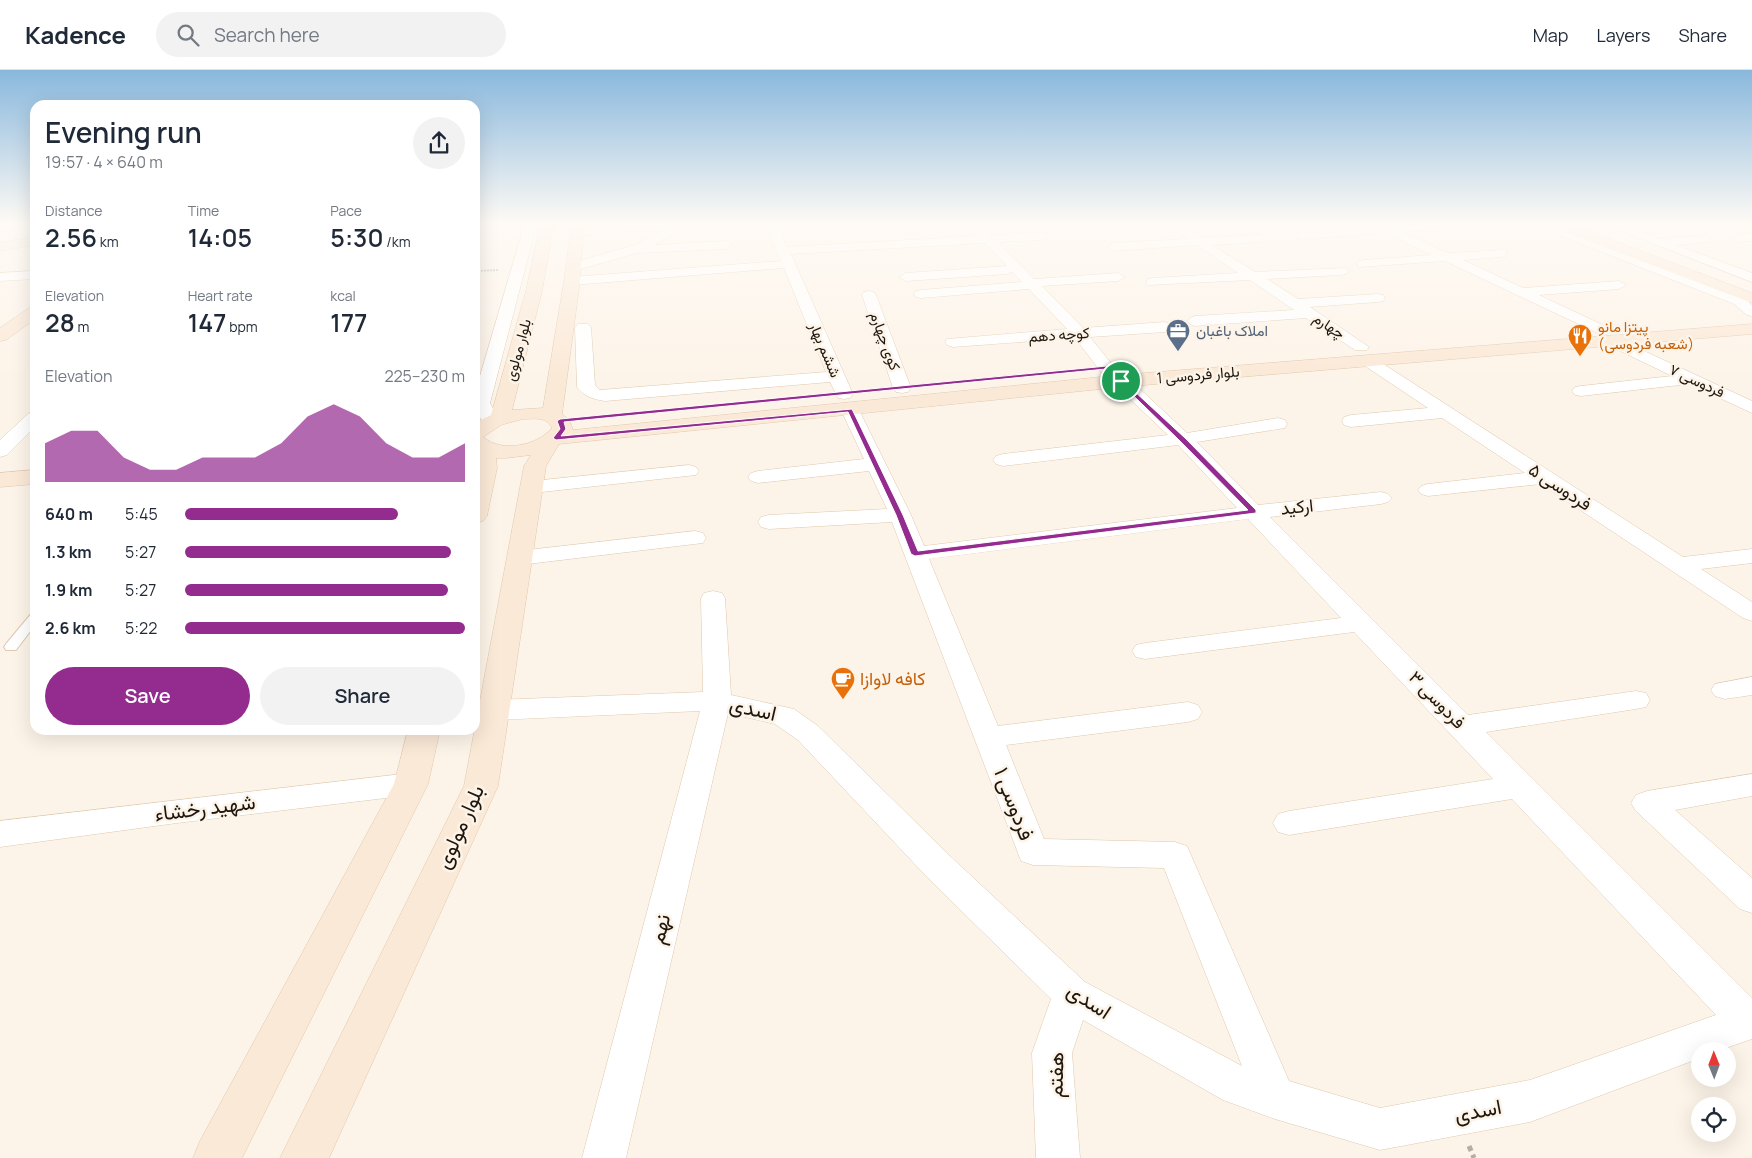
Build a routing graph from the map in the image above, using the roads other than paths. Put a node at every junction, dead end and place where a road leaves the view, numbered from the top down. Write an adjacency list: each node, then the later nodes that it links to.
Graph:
1 (517, 274): 55 (street)
2 (538, 274): 55 (main road, بلوار مولوی)
3 (573, 274): 54 (main road, بلوار مولوی)
4 (792, 274): 44 (street, ششم بهار)
5 (941, 274): 14 (street)
6 (1021, 274): 19 (street, فردوسی ۳)
7 (1249, 274): 15 (street, چهارم)
8 (1292, 274): 15 (street)
9 (1483, 274): 22 (street, فردوسی ۷)
10 (1673, 274): 26 (street)
11 (1680, 274): 26 (main road)
12 (1710, 274): 21 (main road)
13 (30, 275): 16 (street)
14 (906, 276)
15 (1252, 276): 18 (street); 27 (street, چهارم)
16 (0, 277)
17 (1118, 277): 19 (street)
18 (1154, 282)
19 (1031, 284): 23 (street); 37 (street, فردوسی ۳)
20 (1619, 285): 22 (street)
21 (1752, 290)
22 (1522, 292): 40 (street, فردوسی ۷)
23 (921, 294)
24 (869, 295): 46 (street, کوی چهارم)
25 (1378, 298): 27 (street)
26 (1748, 301): 28 (street)
27 (1296, 304): 29 (street, چهارم)
28 (1752, 312)
29 (1309, 313): 31 (street); 42 (street, چهارم)
30 (1752, 319): 33 (main road, بلوار فردوسی 1)
31 (1195, 321)
32 (27, 322): 39 (main road)
33 (1686, 323): 38 (main road); 40 (main road, بلوار فردوسی 1)
34 (583, 327): 44 (street)
35 (1165, 327): 37 (street, کوچه دهم)
36 (1752, 329): 38 (main road, بلوار فردوسی 1)
37 (1079, 333): 41 (street, کوچه دهم); 43 (street, فردوسی ۳)
38 (1711, 333): 40 (main road, بلوار فردوسی 1)
39 (0, 336)
40 (1608, 336): 42 (main road, بلوار فردوسی 1); 45 (street, فردوسی ۷)
41 (952, 342)
42 (1364, 354): 43 (main road, بلوار فردوسی 1); 50 (street, فردوسی ۵)
43 (1114, 374): 46 (main road, بلوار فردوسی 1); 48 (main road, بلوار فردوسی 1); 56 (street, فردوسی ۳)
44 (836, 376): 48 (street, ششم بهار)
45 (1691, 379): 47 (street); 49 (street, فردوسی ۷)
46 (902, 388): 48 (main road, بلوار فردوسی 1)
47 (1581, 390)
48 (847, 402): 54 (main road, بلوار فردوسی 1); 61 (street, فردوسی ۱)
49 (1752, 408)
50 (1445, 412): 51 (street); 65 (street, فردوسی ۵)
51 (1351, 420)
52 (30, 422): 57 (street)
53 (1278, 424): 56 (street)
54 (554, 429): 55 (main road); 55 (main road); 67 (main road, بلوار مولوی)
55 (482, 434): 69 (main road, بلوار مولوی)
56 (1183, 439): 60 (street); 71 (street, فردوسی ۳)
57 (0, 451)
58 (30, 458): 59 (main road)
59 (0, 460)
60 (1003, 460)
61 (874, 464): 64 (street); 72 (street, فردوسی ۱)
62 (689, 471): 67 (street)
63 (30, 477): 66 (main road)
64 (758, 477)
65 (1546, 477): 68 (street); 78 (street, فردوسی ۵)
66 (0, 480)
67 (533, 486): 77 (main road, بلوار مولوی)
68 (1428, 490)
69 (480, 494)
70 (1381, 498): 71 (street, ارکید)
71 (1254, 512): 75 (street, ارکید); 82 (street, فردوسی ۳)
72 (900, 515): 73 (street); 75 (street, فردوسی ۱)
73 (769, 522)
74 (695, 538): 77 (street)
75 (915, 554): 93 (street, فردوسی ۱)
76 (1752, 556): 78 (street)
77 (518, 558): 89 (main road, بلوار مولوی)
78 (1680, 565): 80 (street, فردوسی ۵)
79 (713, 598): 88 (street, نهم)
80 (1752, 613)
81 (30, 623): 83 (lane)
82 (1362, 623): 84 (street); 91 (street, فردوسی ۳)
83 (11, 647)
84 (1145, 651)
85 (1752, 686): 86 (street)
86 (1725, 690)
87 (1636, 700): 91 (street)
88 (717, 701): 89 (street, اسدی); 100 (street, اسدی); 105 (street, نهم)
89 (494, 710): 104 (main road, بلوار مولوی)
90 (1188, 712): 93 (street)
91 (1461, 726): 96 (street, فردوسی ۳)
92 (423, 735): 94 (main road)
93 (988, 737): 102 (street, فردوسی ۱)
94 (411, 784): 98 (street, شهید رخشاء); 103 (main road)
95 (1752, 785): 99 (street)
96 (1520, 786): 97 (street); 101 (street, فردوسی ۳)
97 (1289, 823)
98 (0, 834)
99 (1752, 899)
100 (1072, 994): 102 (street, اسدی); 106 (street, هفتم)
101 (1750, 1021): 102 (street, اسدی)
102 (1276, 1098)
103 (217, 1158)
104 (304, 1158)
105 (604, 1158)
106 (1058, 1158)

